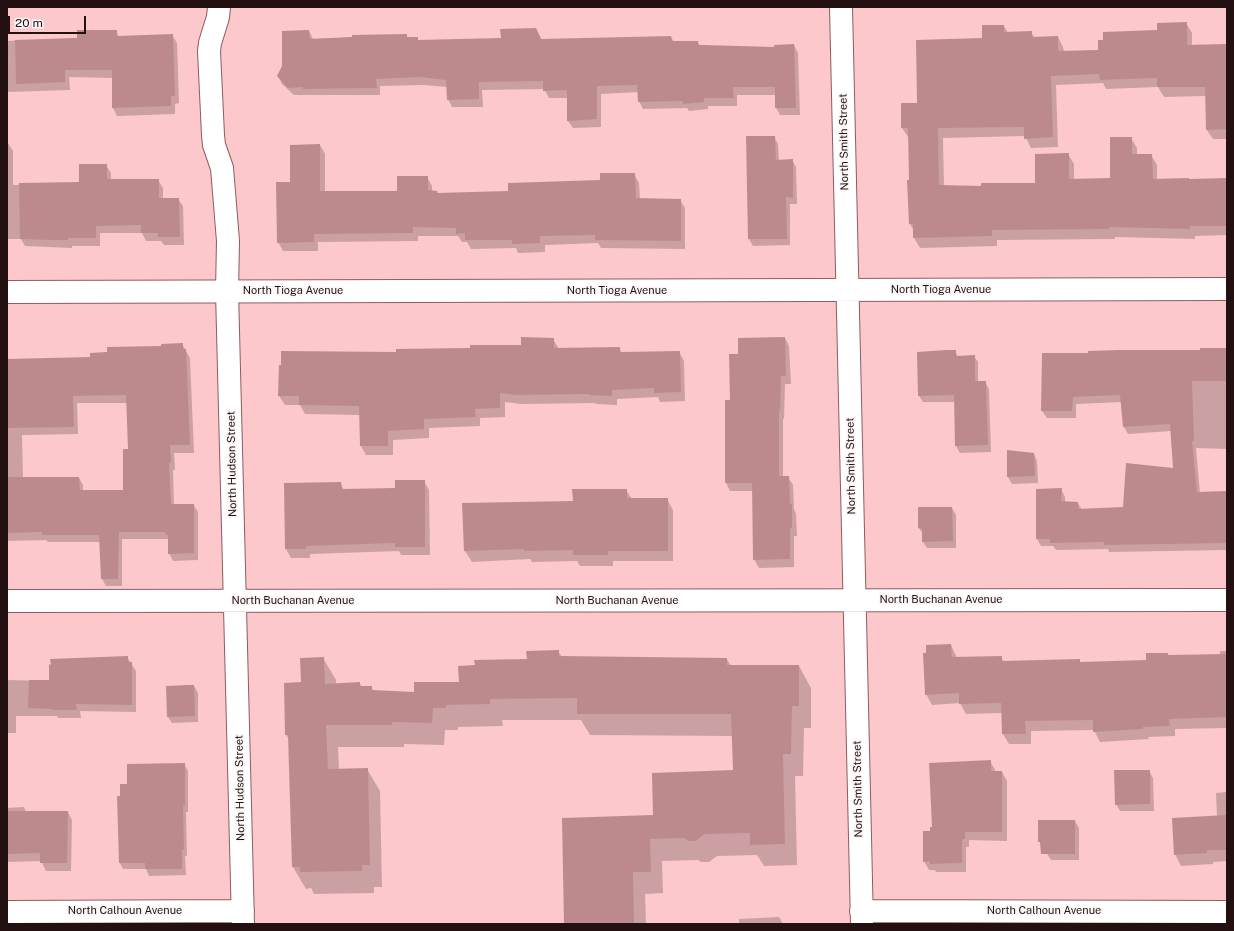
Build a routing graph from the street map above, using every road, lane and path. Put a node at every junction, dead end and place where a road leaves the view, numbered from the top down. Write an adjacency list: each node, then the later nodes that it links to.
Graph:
1 (219, 7): 5 (street, North Hudson Street)
2 (841, 7): 3 (street, North Smith Street)
3 (847, 290): 4 (street, North Tioga Avenue); 5 (street, North Tioga Avenue); 10 (street, North Smith Street)
4 (1227, 290)
5 (227, 291): 6 (street, North Tioga Avenue); 9 (street, North Hudson Street)
6 (7, 292)
7 (1227, 600): 10 (street, North Buchanan Avenue)
8 (7, 601): 9 (street, North Buchanan Avenue)
9 (235, 601): 10 (street, North Buchanan Avenue); 13 (street, North Hudson Street)
10 (854, 601): 14 (street, North Smith Street)
11 (7, 912): 13 (street, North Calhoun Avenue)
12 (1227, 912): 14 (street, North Calhoun Avenue)
13 (243, 917)
14 (861, 918)

